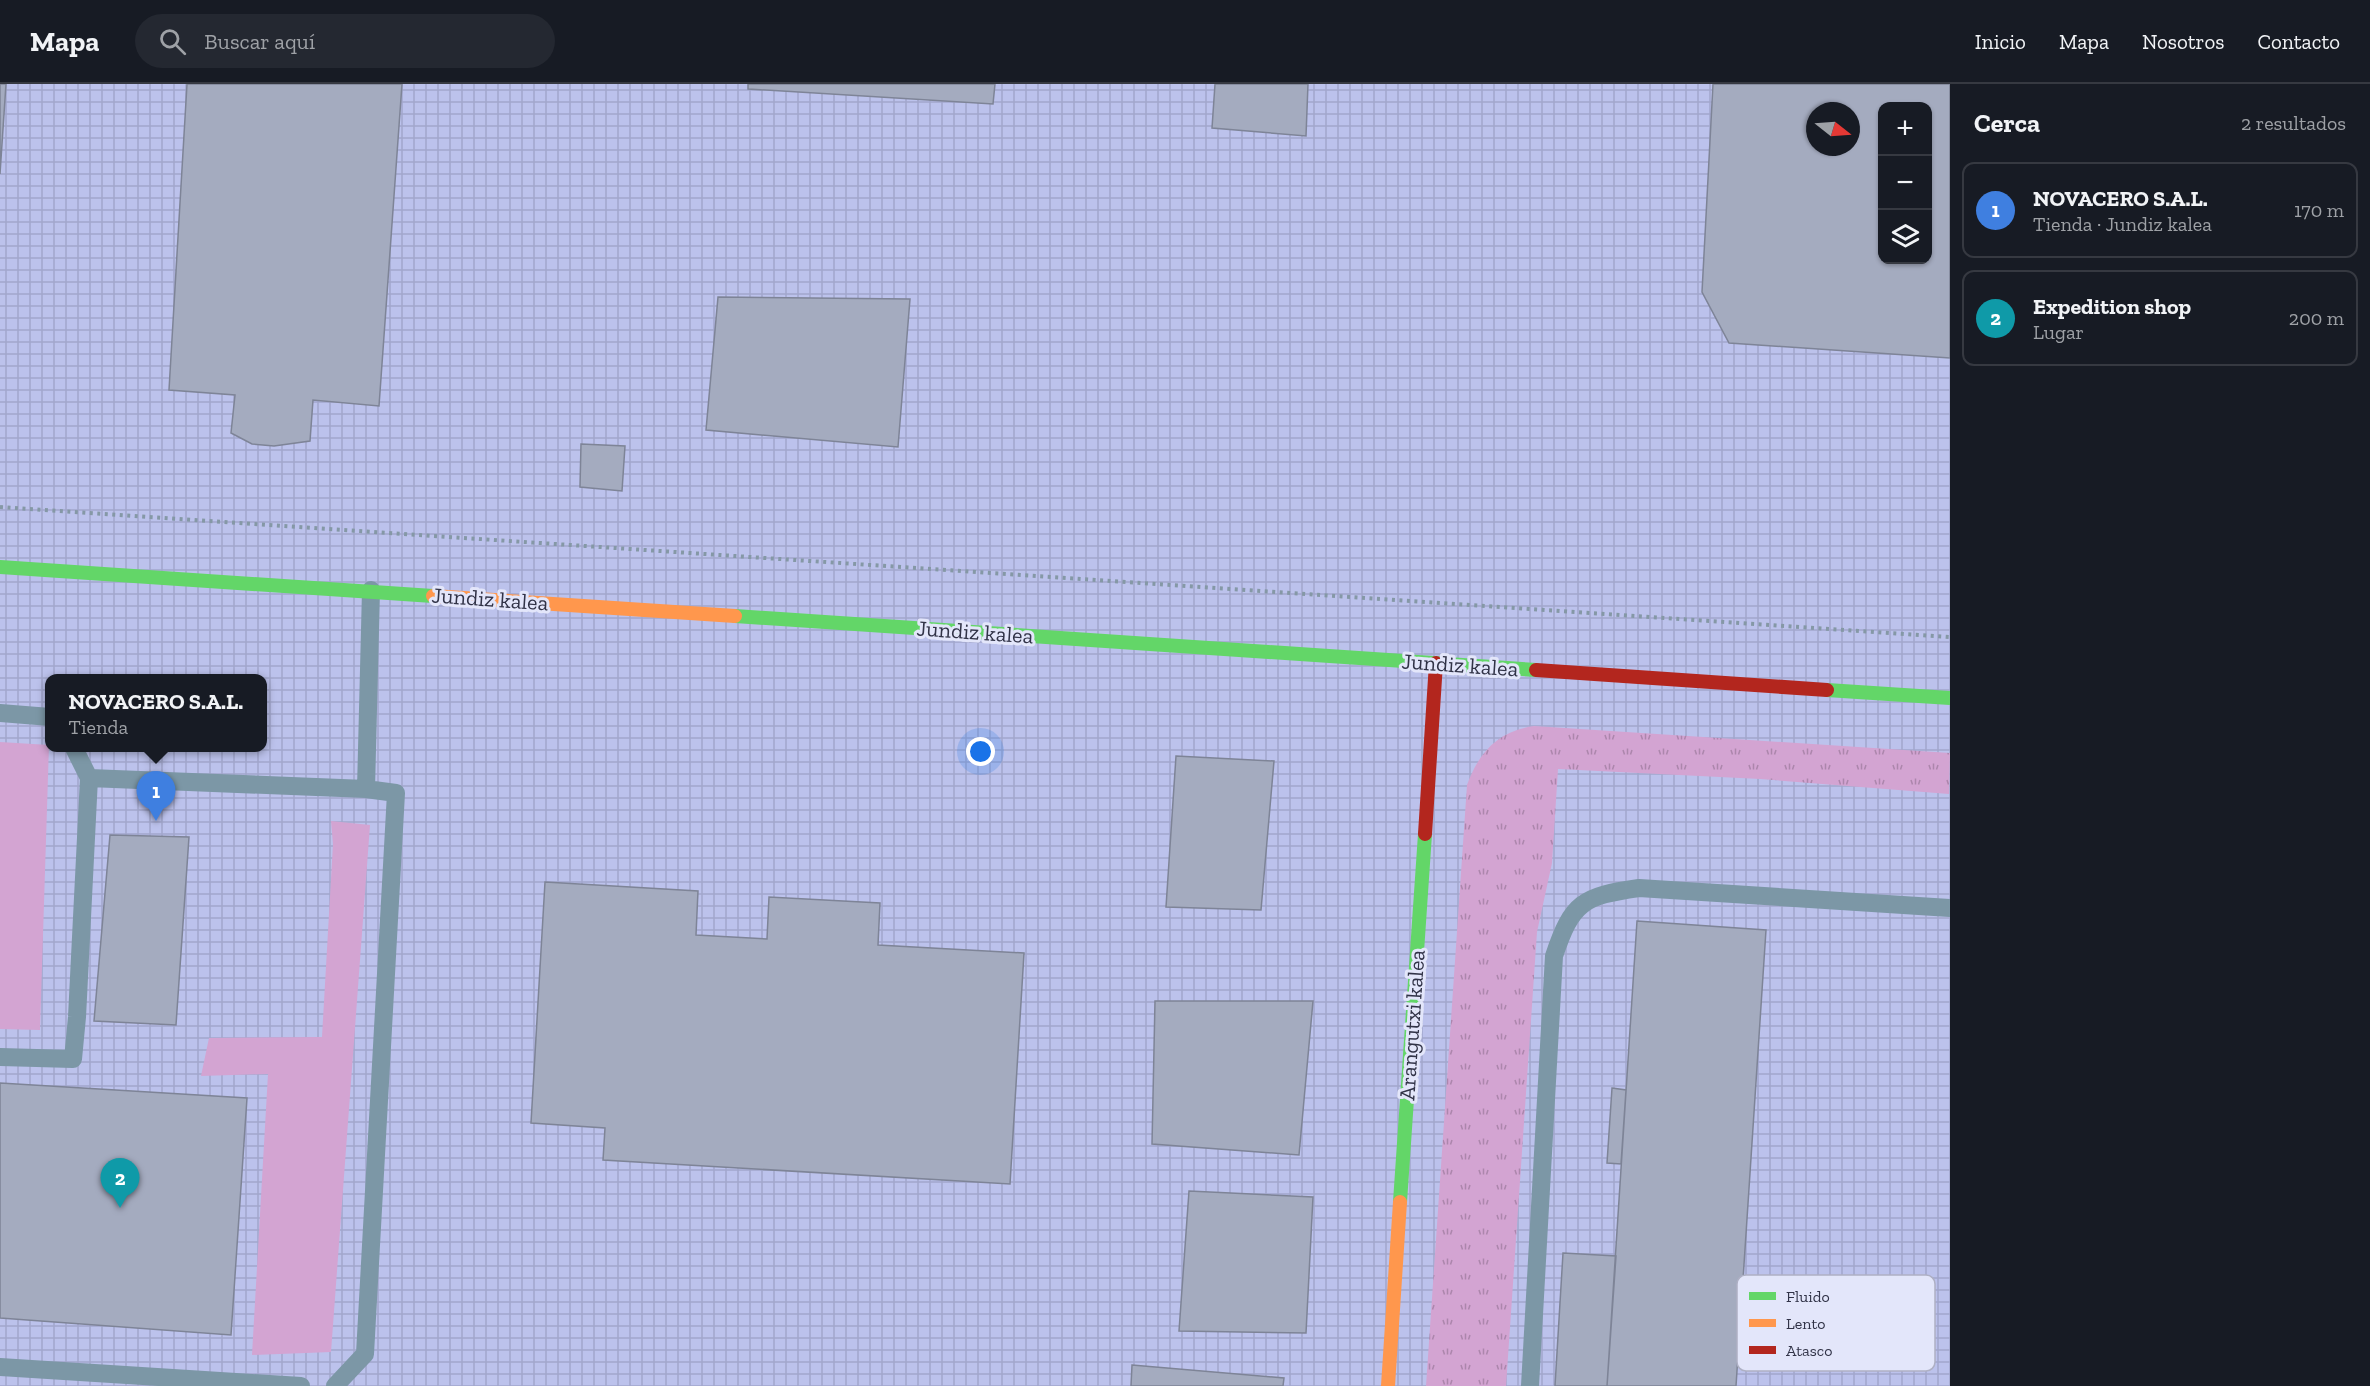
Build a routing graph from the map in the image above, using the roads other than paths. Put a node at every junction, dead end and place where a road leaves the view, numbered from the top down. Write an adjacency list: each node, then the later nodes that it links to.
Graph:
1 (0, 567): 2 (street, Jundiz kalea)
2 (371, 590): 3 (street, Jundiz kalea); 9 (lane)
3 (1436, 663): 4 (street, Jundiz kalea); 15 (street, Arangutxi kalea)
4 (1950, 698)
5 (0, 713): 6 (lane)
6 (45, 717)
7 (76, 752): 8 (lane)
8 (89, 778): 9 (lane); 11 (lane)
9 (366, 789): 14 (lane)
10 (1950, 908): 16 (lane)
11 (0, 1057)
12 (0, 1367): 13 (lane)
13 (301, 1386)
14 (335, 1386)
15 (1388, 1386)
16 (1530, 1386)

